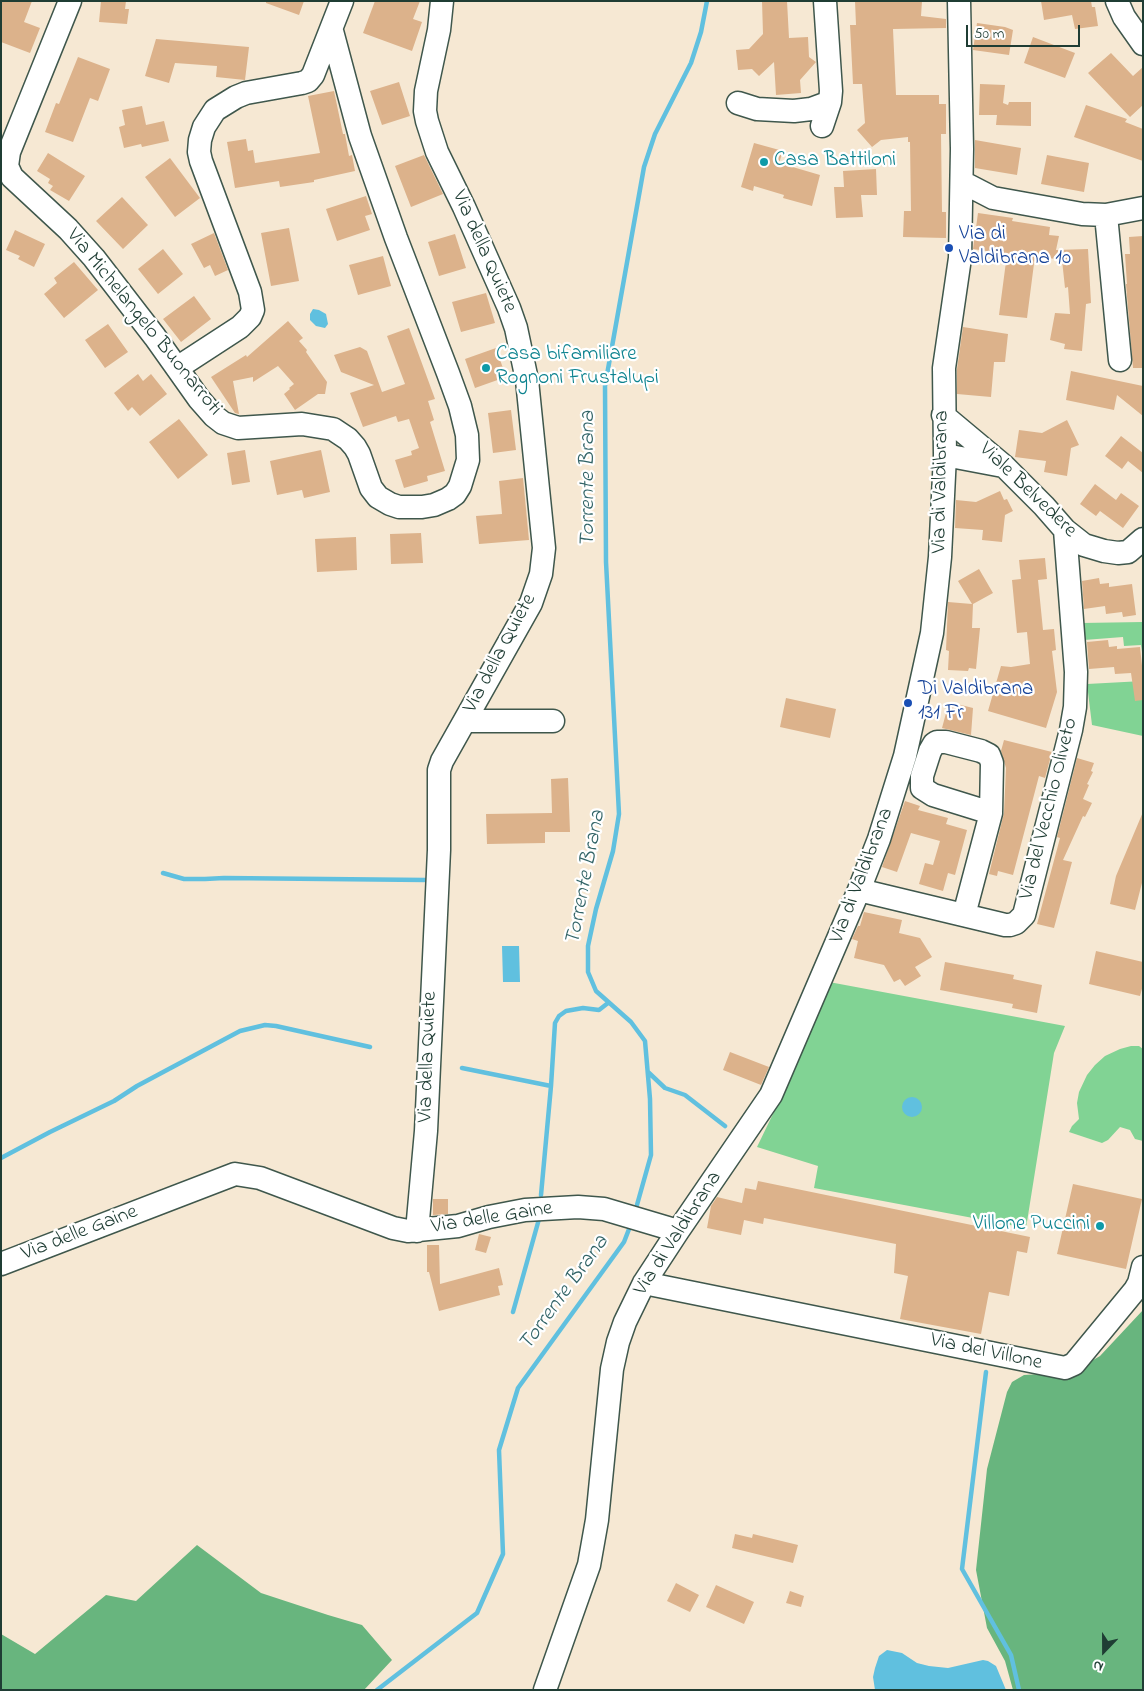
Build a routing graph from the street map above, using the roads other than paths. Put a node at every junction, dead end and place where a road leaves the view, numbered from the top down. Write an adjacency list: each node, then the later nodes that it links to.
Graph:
1 (70, 1): 18 (street, Via Michelangelo Buonarroti)
2 (342, 1): 7 (street)
3 (442, 1): 24 (street, Via della Quiete)
4 (825, 1): 10 (street)
5 (959, 1): 12 (street, Via di Valdibrana)
6 (1116, 1): 8 (street)
7 (332, 31): 18 (street); 18 (street, Via Michelangelo Buonarroti)
8 (1143, 44)
9 (738, 102): 10 (street)
10 (830, 102): 11 (street)
11 (822, 126)
12 (962, 182): 13 (street); 14 (street, Via di Valdibrana)
13 (992, 198): 14 (street); 16 (street)
14 (961, 204): 19 (street, Via di Valdibrana)
15 (1143, 208): 16 (street)
16 (1106, 215): 17 (street)
17 (1120, 360)
18 (176, 368)
19 (944, 414): 20 (street, Via di Valdibrana); 21 (street, Viale Belvedere)
20 (945, 455): 21 (street); 27 (street, Via di Valdibrana)
21 (1004, 466): 22 (street, Viale Belvedere)
22 (1065, 530): 23 (street, Viale Belvedere); 28 (street, Via del Vecchio Oliveto)
23 (1143, 539)
24 (465, 721): 25 (street); 30 (street, Via della Quiete)
25 (553, 721)
26 (991, 813): 28 (street)
27 (859, 890): 28 (street, Via del Vecchio Oliveto); 29 (street, Via di Valdibrana)
28 (964, 916)
29 (678, 1231): 30 (street, Via delle Gaine); 33 (street, Via di Valdibrana)
30 (417, 1232): 31 (street, Via delle Gaine)
31 (1, 1264)
32 (1143, 1267): 33 (street, Via del Villone)
33 (644, 1283): 34 (street, Via di Valdibrana)
34 (546, 1690)

